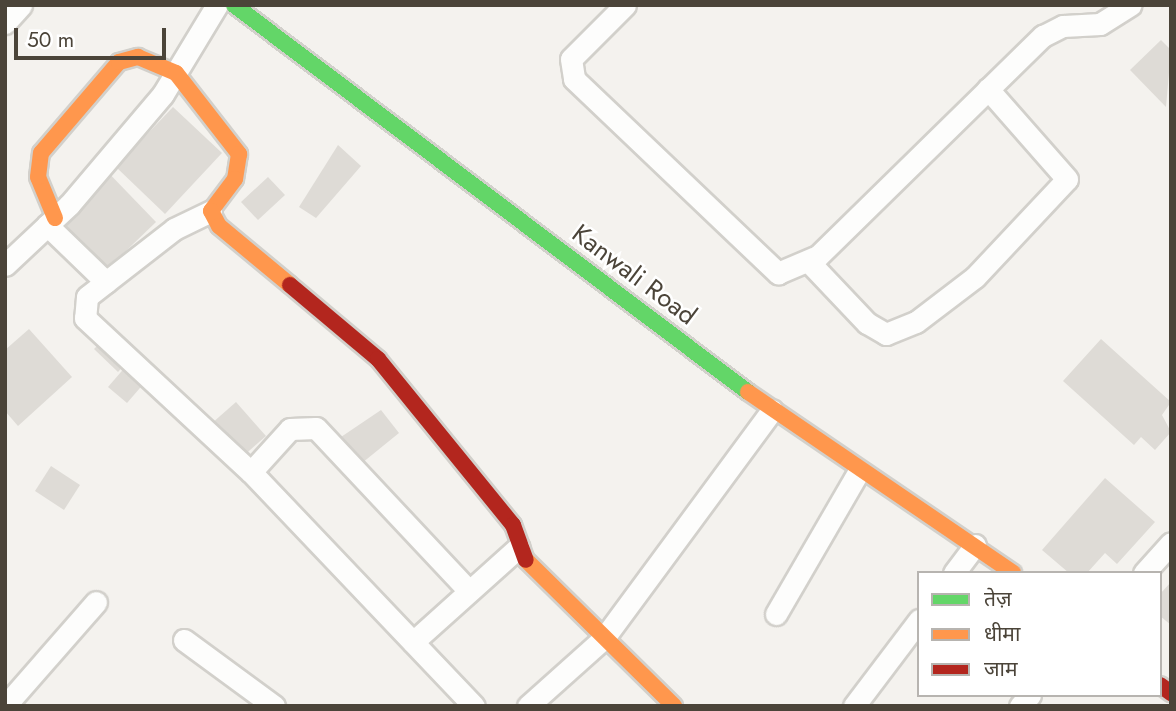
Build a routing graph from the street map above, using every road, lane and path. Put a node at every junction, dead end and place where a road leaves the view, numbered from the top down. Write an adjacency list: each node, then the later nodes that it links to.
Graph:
1 (22, 5): 6 (street)
2 (217, 5): 7 (street)
3 (625, 5): 11 (street)
4 (1130, 5): 8 (street)
5 (239, 7): 14 (street, Kanwali Road)
6 (5, 23)
7 (176, 73): 9 (street); 10 (street); 10 (street)
8 (988, 89): 11 (street); 11 (street)
9 (211, 211): 13 (street); 19 (street)
10 (51, 221): 12 (street); 13 (street)
11 (810, 263)
12 (5, 265)
13 (106, 282): 16 (street)
14 (772, 410): 15 (street, Kanwali Road); 27 (street)
15 (859, 471): 18 (street, Kanwali Road); 25 (street)
16 (251, 472): 23 (street); 29 (street)
17 (1171, 543): 22 (street)
18 (975, 545): 20 (street); 21 (street, Kanwali Road)
19 (519, 547): 23 (street); 27 (street)
20 (956, 571)
21 (1010, 571)
22 (1146, 571)
23 (468, 590): 29 (street)
24 (96, 602): 30 (street)
25 (776, 614)
26 (917, 623): 35 (street)
27 (604, 638): 33 (street); 34 (street)
28 (184, 640): 31 (street)
29 (413, 642): 32 (street)
30 (5, 706)
31 (274, 706)
32 (474, 706)
33 (528, 706)
34 (674, 706)
35 (854, 706)

